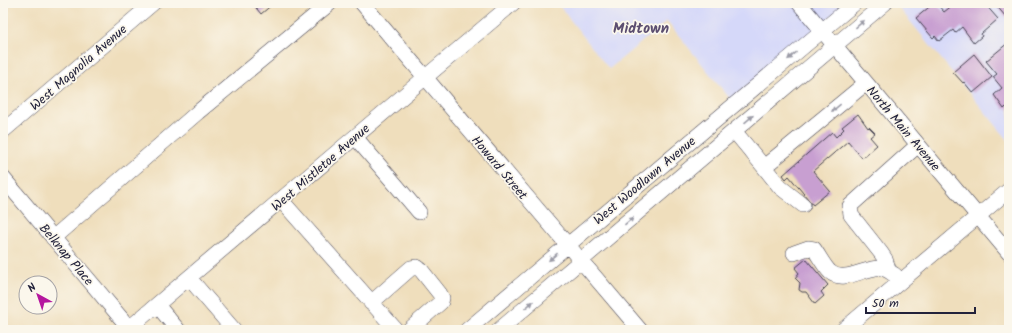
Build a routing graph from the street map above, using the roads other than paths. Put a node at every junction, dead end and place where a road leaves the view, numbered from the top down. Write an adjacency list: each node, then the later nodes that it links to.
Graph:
1 (153, 3): 12 (street, West Magnolia Avenue)
2 (330, 3): 23 (street)
3 (362, 3): 10 (street, Howard Street)
4 (513, 3): 10 (street, West Mistletoe Avenue)
5 (799, 3): 8 (street, North Main Avenue)
6 (855, 3): 8 (street, West Woodlawn Avenue)
7 (885, 3): 9 (street, West Woodlawn Avenue, one-way to 7)
8 (822, 31): 9 (street, North Main Avenue); 24 (street, West Woodlawn Avenue, one-way to 24)
9 (835, 46): 11 (street, North Main Avenue); 13 (street, West Woodlawn Avenue, one-way to 9)
10 (424, 78): 14 (street, West Mistletoe Avenue); 24 (street, Howard Street)
11 (866, 83): 15 (street, North Main Avenue); 16 (street, one-way to 16)
12 (3, 131)
13 (735, 132): 16 (street); 27 (street, West Woodlawn Avenue, one-way to 13)
14 (355, 137): 19 (street, West Mistletoe Avenue); 21 (street)
15 (918, 145): 22 (street, North Main Avenue); 28 (street)
16 (764, 167): 20 (street)
17 (3, 178): 23 (street, Belknap Place)
18 (1009, 190): 22 (street)
19 (281, 200): 29 (street, West Mistletoe Avenue); 31 (street)
20 (803, 205)
21 (419, 212)
22 (978, 217): 26 (street, North Main Avenue); 30 (street)
23 (54, 238): 33 (street, Belknap Place)
24 (567, 246): 27 (street, Howard Street); 38 (street, West Woodlawn Avenue, one-way to 38)
25 (794, 252): 28 (street)
26 (1009, 253)
27 (581, 262): 39 (street, West Woodlawn Avenue, one-way to 27); 40 (street, Howard Street)
28 (889, 271): 30 (street)
29 (189, 278): 32 (street, West Mistletoe Avenue); 35 (street)
30 (902, 280): 41 (street)
31 (371, 303): 36 (street); 37 (street)
32 (157, 305): 33 (street, West Mistletoe Avenue); 34 (street)
33 (129, 329)
34 (178, 330)
35 (234, 330)
36 (396, 330)
37 (409, 330)
38 (467, 330)
39 (499, 330)
40 (640, 330)
41 (843, 330)

